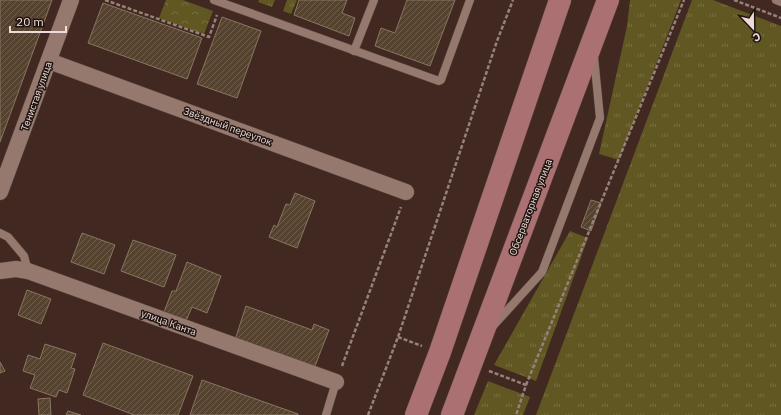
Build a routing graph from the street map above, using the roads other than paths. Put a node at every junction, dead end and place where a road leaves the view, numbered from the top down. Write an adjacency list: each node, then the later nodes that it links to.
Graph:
1 (71, 0): 11 (street, Тенистая улица)
2 (214, 0): 10 (lane)
3 (374, 0): 10 (lane)
4 (470, 0): 10 (lane)
5 (560, 0): 19 (main road)
6 (608, 0): 9 (main road, Обсерваторная улица)
7 (776, 0): 8 (lane)
8 (781, 2)
9 (592, 44): 17 (main road, Обсерваторная улица); 17 (lane)
10 (354, 51)
11 (49, 61): 12 (street, Тенистая улица); 13 (street, Звёздный переулок)
12 (0, 192)
13 (406, 192)
14 (0, 233): 16 (lane)
15 (0, 271): 16 (street, улица Канта)
16 (28, 271): 18 (street, улица Канта)
17 (480, 342): 21 (main road, Обсерваторная улица)
18 (336, 382): 20 (lane)
19 (416, 414)
20 (326, 415)
21 (452, 415)

